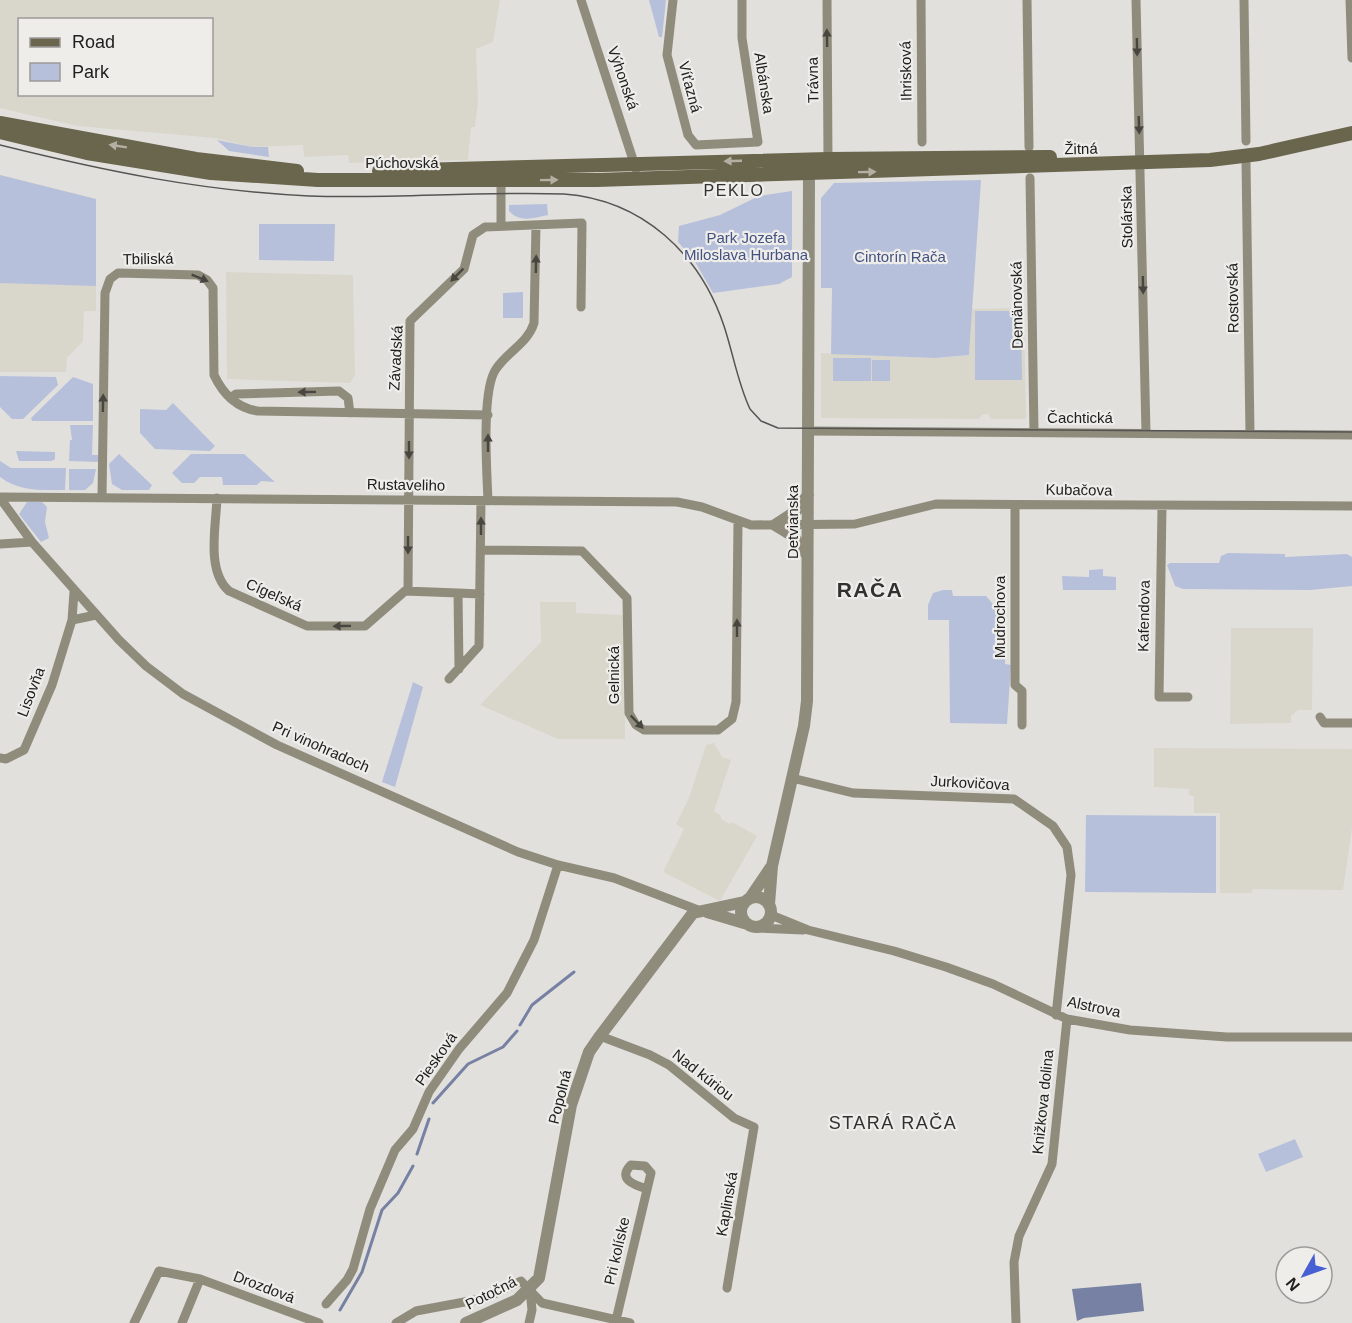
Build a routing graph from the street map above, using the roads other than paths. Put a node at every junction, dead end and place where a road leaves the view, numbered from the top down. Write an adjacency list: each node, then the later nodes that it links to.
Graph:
1 (581, 0): 23 (street, Výhonská)
2 (673, 0): 17 (street, Víťazná)
3 (742, 0): 17 (street, Albánska)
4 (827, 0): 19 (street, Trávna, one-way to 4)
5 (921, 0): 16 (street, Ihrisková)
6 (1027, 0): 18 (street)
7 (1136, 0): 20 (street, Stolárska, one-way to 20)
8 (1244, 0): 15 (street)
9 (1350, 0): 10 (street)
10 (1352, 58)
11 (0, 123): 25 (main road, Púchovská, one-way to 11)
12 (1352, 124): 20 (main road, Žitná)
13 (0, 132): 28 (main road, Púchovská)
14 (1352, 133): 20 (main road, Žitná)
15 (1246, 141)
16 (922, 142)
17 (729, 143)
18 (1029, 147)
19 (828, 159): 20 (main road, Žitná); 21 (main road, Púchovská); 24 (main road)
20 (1140, 159): 24 (main road, Žitná, one-way to 20); 38 (street, Stolárska, one-way to 38)
21 (792, 161): 23 (main road, Púchovská, one-way to 23); 24 (main road)
22 (1246, 162): 39 (street, Rostovská)
23 (634, 166): 25 (main road, Púchovská); 26 (street)
24 (809, 174): 26 (main road, Púchovská); 36 (street, Detvianska)
25 (514, 175): 26 (main road, Púchovská, one-way to 26); 28 (main road, Púchovská)
26 (643, 178)
27 (1030, 178): 37 (street, Demänovská)
28 (501, 185): 29 (street)
29 (501, 225): 30 (street, Závadská); 34 (street, Závadská, one-way to 34)
30 (536, 225): 31 (street, Závadská); 35 (street, one-way to 30)
31 (582, 307)
32 (230, 399): 33 (street); 33 (street, one-way to 32); 42 (street, Tbiliská, one-way to 32)
33 (350, 413): 34 (street)
34 (409, 415): 35 (street); 45 (street, Závadská, one-way to 45)
35 (488, 415): 46 (street, one-way to 35)
36 (808, 431): 37 (street, Čachtická); 41 (street, Detvianska)
37 (1034, 432): 38 (street, Čachtická)
38 (1146, 433): 39 (street, Čachtická)
39 (1250, 434): 40 (street, Čachtická)
40 (1352, 435)
41 (808, 494): 51 (street); 52 (street, Detvianska)
42 (102, 497): 43 (street, Rustaveliho); 44 (street, Rustaveliho)
43 (0, 498): 53 (street, Pri vinohradoch)
44 (217, 498): 45 (street, Rustaveliho); 57 (street, Cígeľská, one-way to 44)
45 (408, 500): 46 (street, Rustaveliho); 57 (street, one-way to 57)
46 (484, 501): 50 (street, Rustaveliho); 55 (street, one-way to 46)
47 (1015, 505): 49 (street, Kubačova); 52 (street, Kubačova); 68 (street, Mudrochova)
48 (1352, 506): 49 (street, Kubačova)
49 (1162, 507): 65 (street, Kafendova)
50 (738, 522): 51 (street, Rustaveliho); 55 (street, Gelnická, one-way to 50)
51 (775, 525): 52 (street, Rustaveliho); 56 (street)
52 (808, 525): 56 (street, Detvianska)
53 (32, 542): 54 (street); 58 (street, Pri vinohradoch)
54 (0, 544)
55 (481, 550): 60 (street)
56 (808, 556): 70 (street, Detvianska)
57 (408, 591): 59 (street)
58 (74, 592): 61 (street, Pri vinohradoch); 62 (street, Lisovňa)
59 (458, 593): 60 (street); 63 (street)
60 (480, 594): 63 (street)
61 (96, 615): 62 (street); 71 (street, Pri vinohradoch)
62 (72, 620): 69 (street, Lisovňa)
63 (459, 669): 64 (street)
64 (449, 679)
65 (1188, 697)
66 (1320, 717): 67 (street)
67 (1352, 723)
68 (1022, 726)
69 (0, 758)
70 (792, 778): 72 (street, Detvianska); 79 (street, Jurkovičova)
71 (558, 865): 75 (street, Pri vinohradoch); 88 (street, Piesková)
72 (772, 866): 73 (street, Detvianska); 74 (street, Detvianska)
73 (747, 900): 74 (street); 75 (street); 76 (street)
74 (770, 909): 77 (street); 78 (street, Alstrova)
75 (700, 911): 76 (street, Pri vinohradoch); 81 (street, Popolná)
76 (744, 923): 77 (street)
77 (758, 928): 78 (street, Alstrova)
78 (808, 930): 79 (street, Alstrova)
79 (1056, 1015): 80 (street, Alstrova)
80 (1067, 1019): 82 (street, Alstrova); 99 (street, Knižkova dolina)
81 (600, 1035): 83 (street, Nad kúriou); 87 (street, Popolná)
82 (1352, 1037)
83 (754, 1127): 86 (street, Kaplinská)
84 (647, 1189): 90 (street, Pri kolíske)
85 (200, 1279): 89 (street, Drozdová); 91 (street, Drozdová); 92 (street)
86 (727, 1288)
87 (530, 1290): 90 (street); 95 (street); 96 (street, Potočná); 97 (street, Popolná)
88 (326, 1304)
89 (289, 1312): 93 (street); 94 (street, Drozdová)
90 (616, 1320): 98 (street)
91 (134, 1323)
92 (182, 1323)
93 (285, 1323)
94 (319, 1323)
95 (396, 1323)
96 (466, 1323)
97 (529, 1323)
98 (630, 1323)
99 (1016, 1323)

